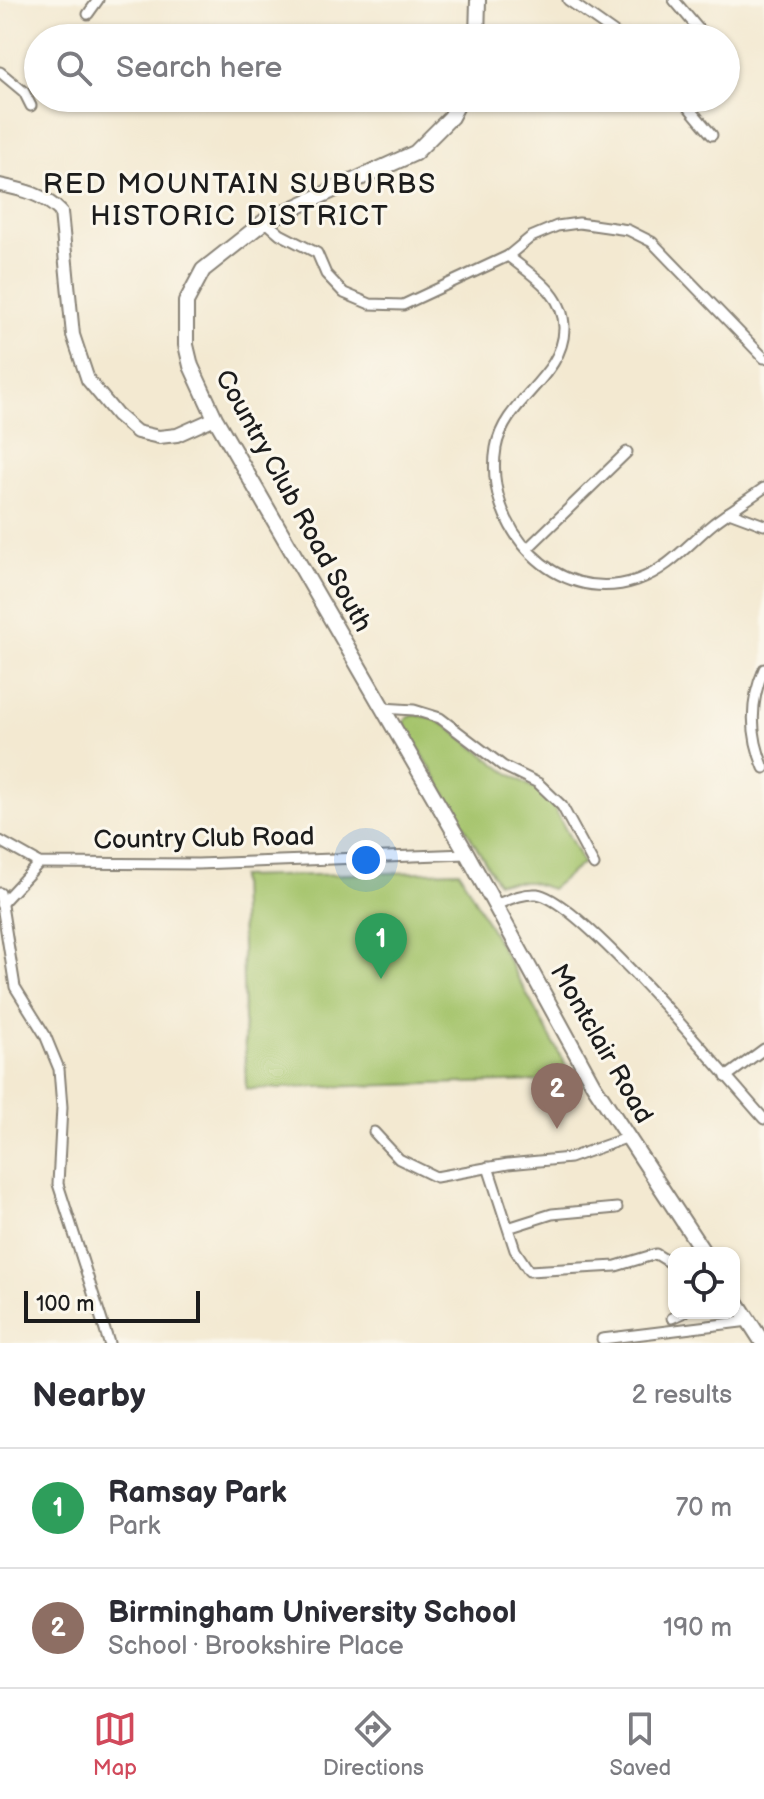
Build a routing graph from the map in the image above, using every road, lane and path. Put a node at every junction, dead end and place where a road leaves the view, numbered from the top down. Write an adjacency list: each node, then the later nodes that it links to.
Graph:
1 (98, 0): 5 (street)
2 (478, 0): 6 (main road)
3 (568, 0): 7 (street)
4 (674, 0): 8 (street)
5 (88, 14)
6 (477, 24)
7 (602, 24)
8 (694, 24)
9 (0, 72): 10 (street)
10 (24, 92)
11 (454, 112): 15 (main road, Country Club Road South)
12 (693, 112): 13 (street)
13 (712, 135)
14 (0, 185): 18 (street)
15 (265, 221): 16 (street); 18 (main road, Country Club Road South)
16 (508, 256): 17 (street); 23 (street)
17 (764, 358)
18 (215, 418): 25 (main road, Country Club Road South)
19 (627, 452): 23 (street)
20 (764, 488): 21 (street)
21 (729, 512): 22 (street); 23 (street)
22 (764, 525)
23 (527, 549)
24 (764, 669): 26 (street)
25 (382, 708): 28 (main road, Country Club Road South); 30 (street)
26 (764, 768)
27 (0, 841): 29 (street, Country Club Road)
28 (467, 854): 29 (street, Country Club Road); 33 (main road, Montclair Road)
29 (39, 863): 32 (street)
30 (594, 865)
31 (0, 893): 32 (street)
32 (1, 904): 47 (street)
33 (495, 905): 35 (street); 38 (main road, Montclair Road)
34 (764, 1049): 35 (street)
35 (726, 1077): 36 (street)
36 (764, 1119)
37 (374, 1132): 39 (street)
38 (626, 1138): 39 (street); 42 (main road, Montclair Road)
39 (488, 1167): 41 (street)
40 (617, 1208): 41 (street)
41 (511, 1227): 43 (street)
42 (700, 1247)
43 (668, 1261)
44 (740, 1307): 45 (main road)
45 (749, 1321): 46 (street); 48 (main road)
46 (602, 1339)
47 (109, 1343)
48 (763, 1343)

